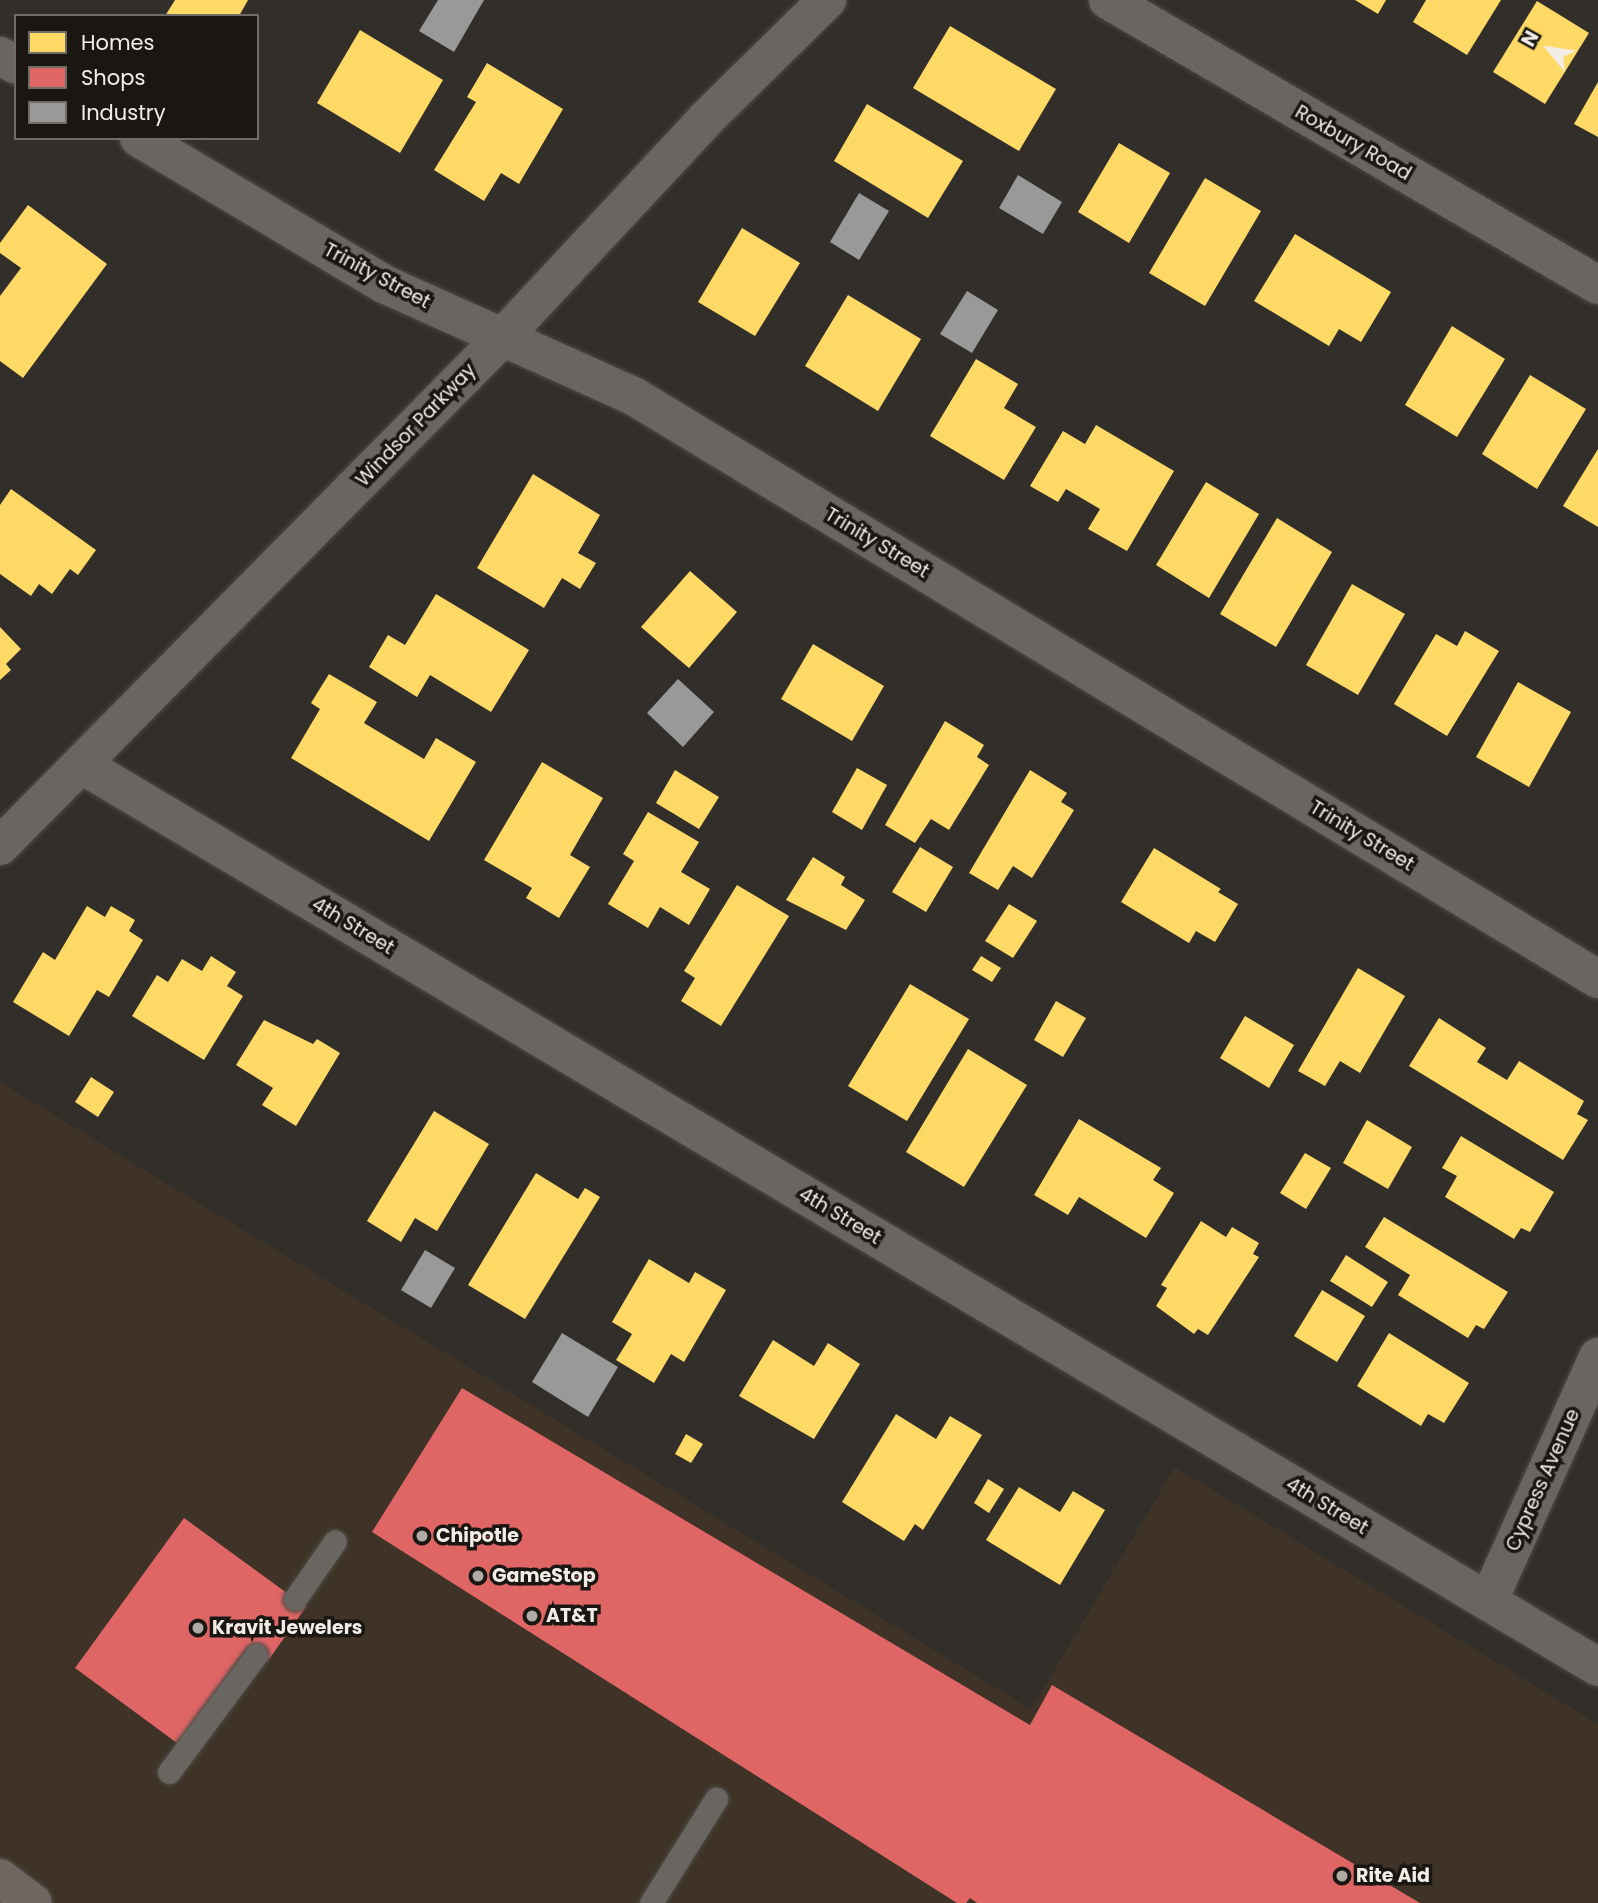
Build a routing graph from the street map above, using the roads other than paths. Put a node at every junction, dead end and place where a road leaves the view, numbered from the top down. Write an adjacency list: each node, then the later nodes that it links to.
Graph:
1 (827, 0): 5 (street, Windsor Parkway)
2 (1108, 0): 4 (street, Roxbury Road)
3 (142, 140): 5 (street, Trinity Street)
4 (1598, 285)
5 (503, 337): 6 (street, Windsor Parkway); 8 (street, Trinity Street)
6 (82, 765): 7 (street, Windsor Parkway); 12 (street, 4th Street)
7 (0, 846)
8 (1598, 979)
9 (1598, 1357): 12 (street, Cypress Avenue)
10 (335, 1541): 11 (lane)
11 (295, 1599)
12 (1488, 1602): 14 (street, 4th Street)
13 (256, 1655): 15 (lane)
14 (1598, 1667)
15 (169, 1772)
16 (716, 1799): 19 (lane)
17 (0, 1878): 18 (main road)
18 (33, 1903)
19 (651, 1903)

